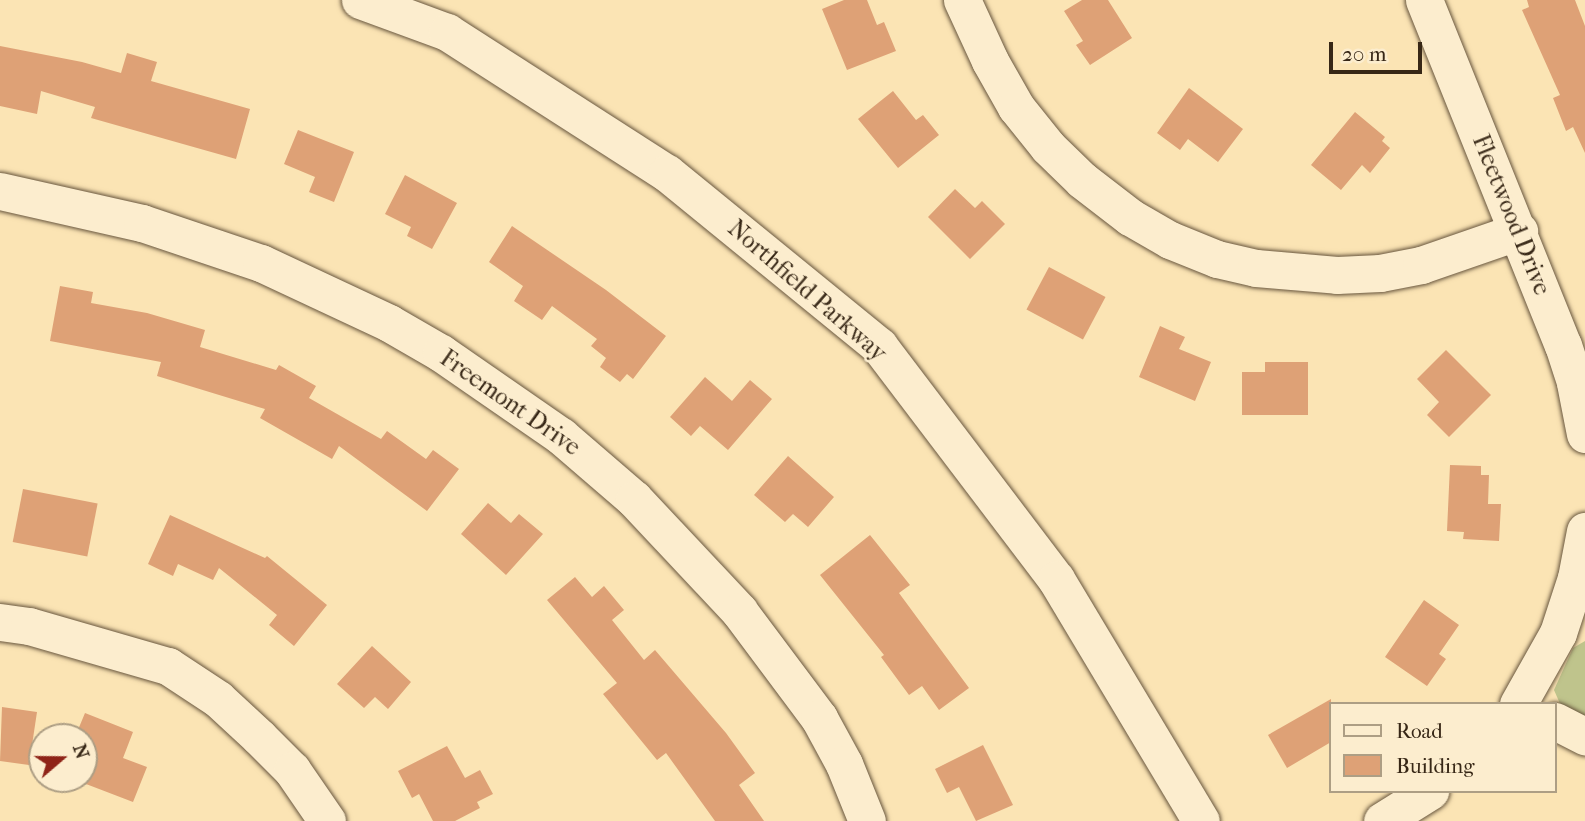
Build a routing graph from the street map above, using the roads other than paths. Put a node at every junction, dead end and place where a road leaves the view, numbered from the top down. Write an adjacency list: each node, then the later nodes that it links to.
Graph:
1 (360, 0): 16 (street, Northfield Parkway)
2 (962, 0): 5 (street)
3 (1424, 0): 5 (street, Fleetwood Drive)
4 (0, 191): 15 (street, Freemont Drive)
5 (1518, 231): 6 (street, Fleetwood Drive)
6 (1585, 434)
7 (1585, 531): 8 (street)
8 (1576, 612): 10 (street)
9 (0, 622): 14 (street)
10 (1520, 702)
11 (1557, 722): 12 (street)
12 (1585, 736)
13 (1427, 793): 17 (street)
14 (327, 821)
15 (867, 821)
16 (1200, 821)
17 (1382, 821)

